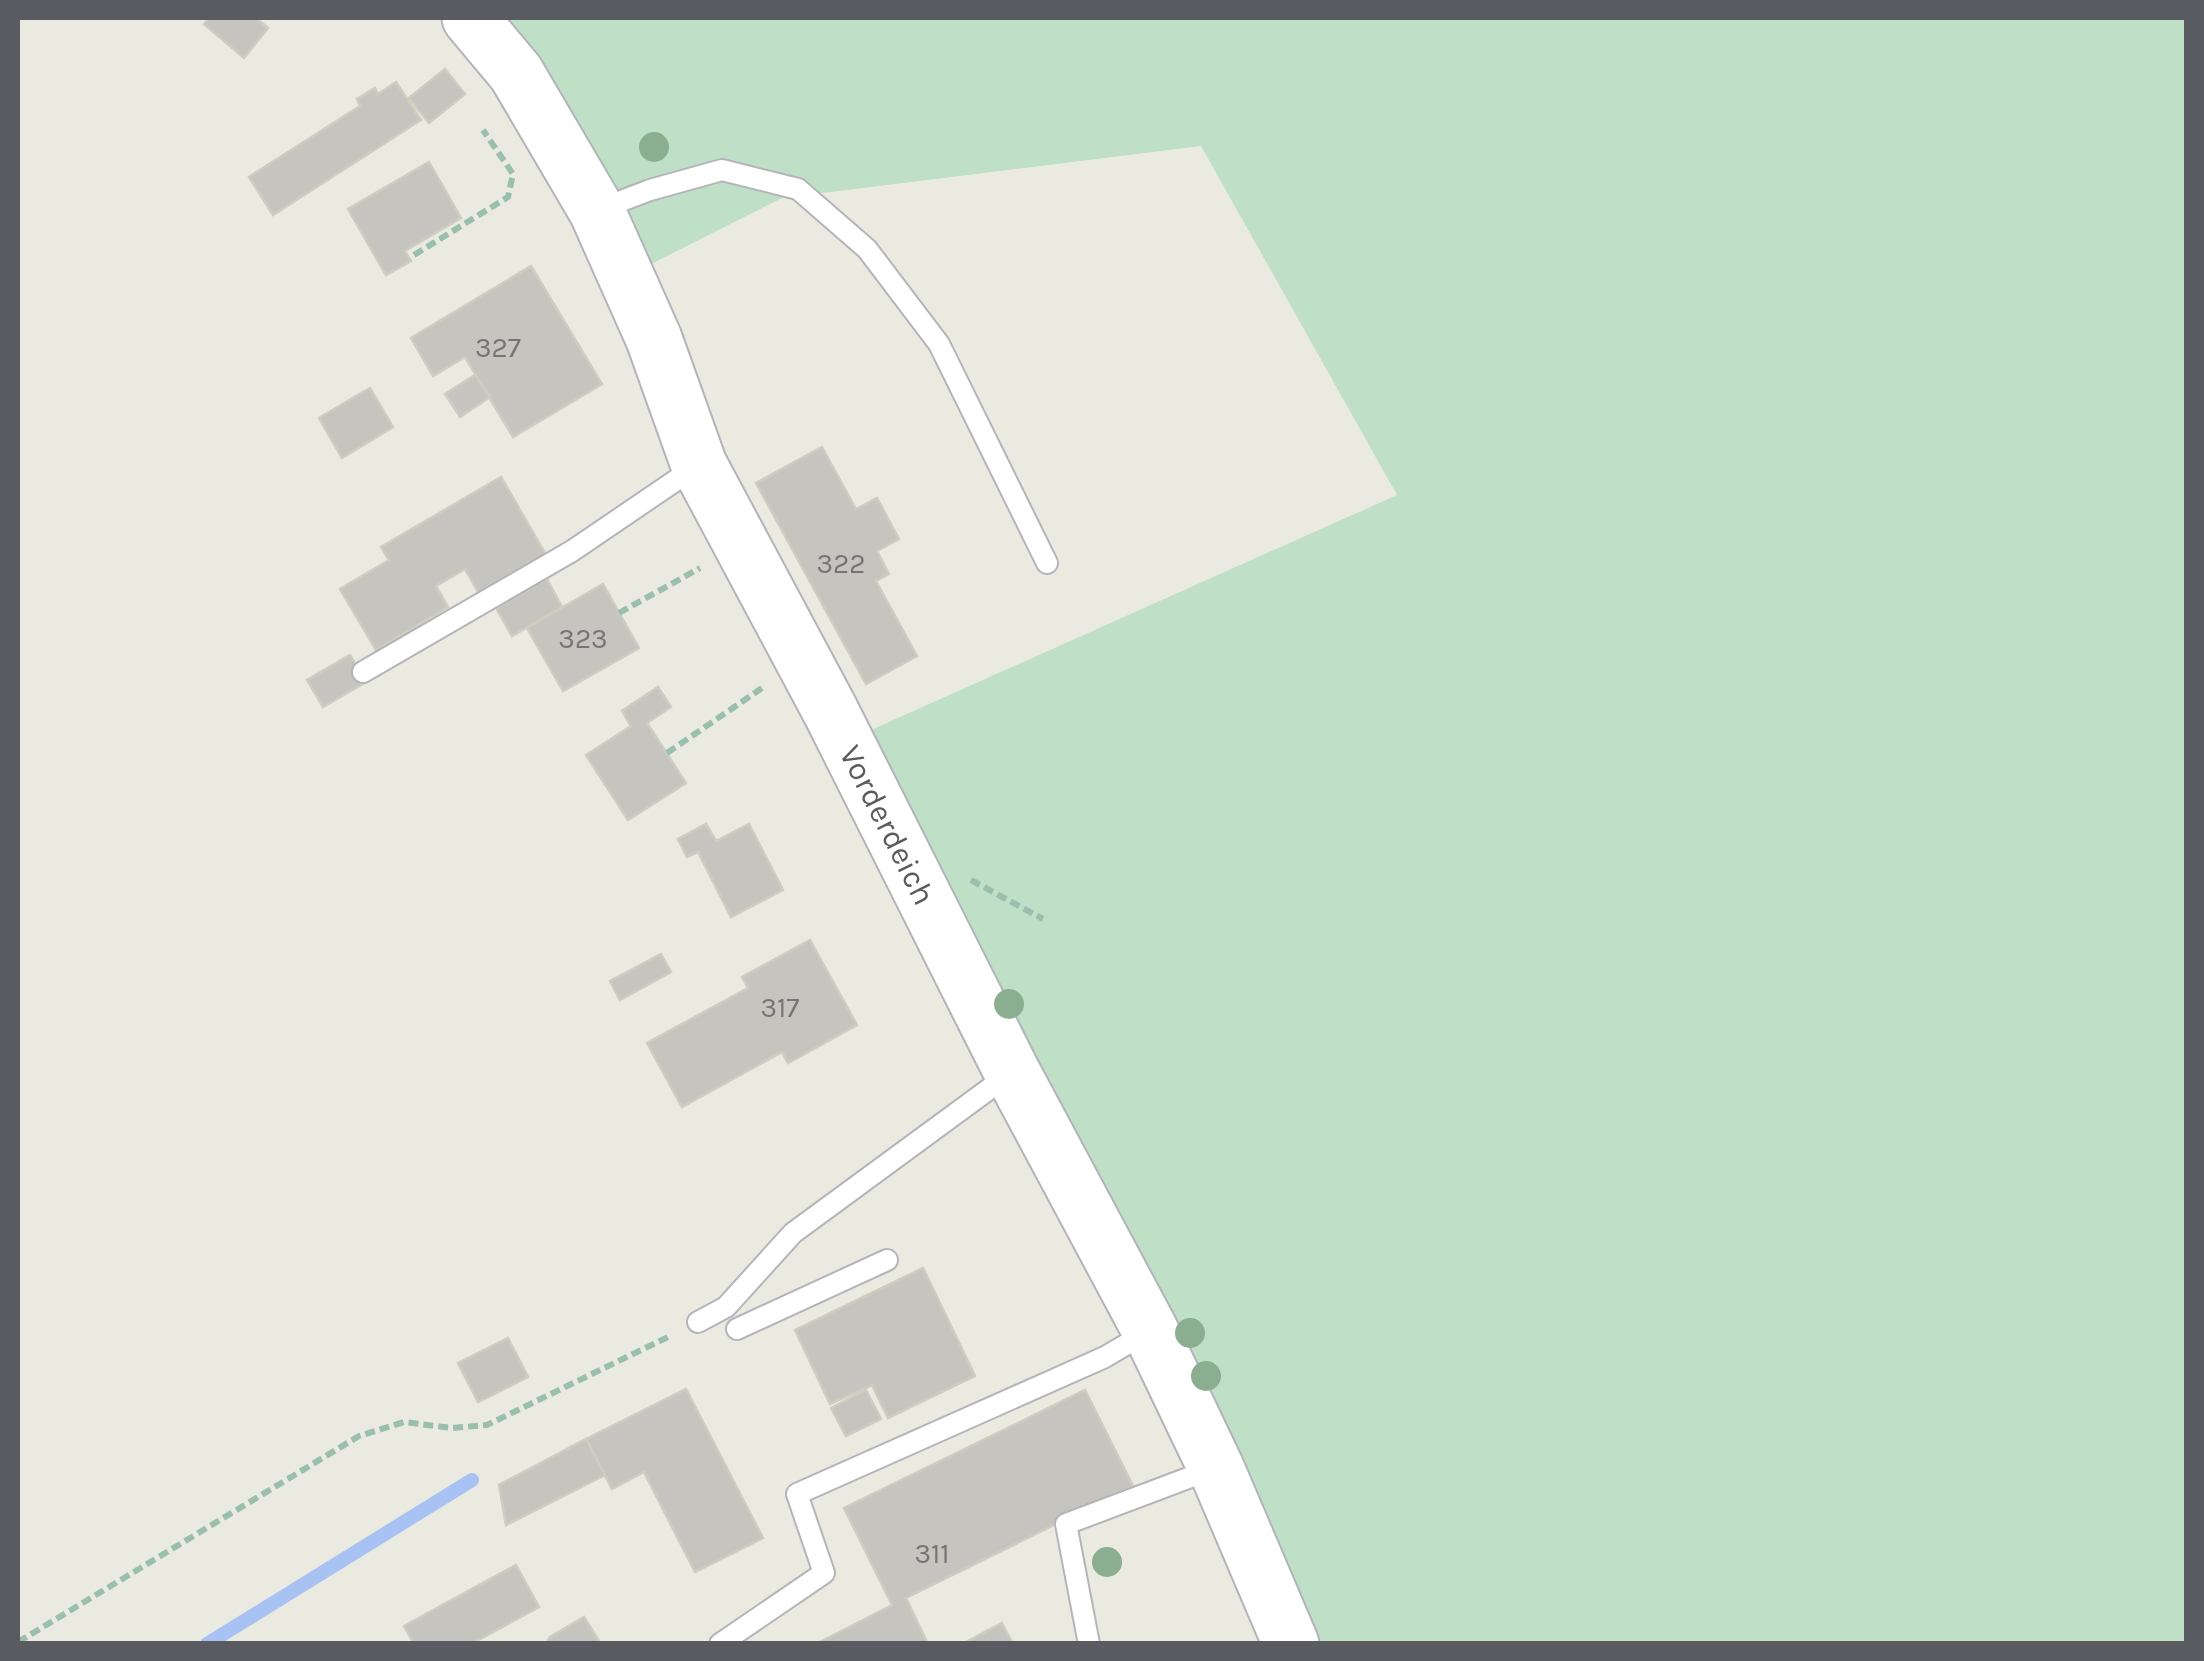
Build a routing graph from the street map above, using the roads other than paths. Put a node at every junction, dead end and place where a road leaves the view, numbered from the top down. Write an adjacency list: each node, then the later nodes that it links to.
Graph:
1 (470, 18): 2 (street, Vorderdeich)
2 (596, 211): 3 (street, Vorderdeich); 4 (lane)
3 (699, 465): 5 (lane); 6 (street, Vorderdeich)
4 (1047, 563)
5 (363, 672)
6 (1012, 1072): 8 (lane); 10 (street, Vorderdeich)
7 (887, 1260): 9 (lane)
8 (698, 1322)
9 (737, 1329)
10 (1150, 1330): 11 (street, Vorderdeich); 12 (lane)
11 (1216, 1468): 13 (lane); 14 (street, Vorderdeich)
12 (720, 1644)
13 (1089, 1644)
14 (1291, 1644)

